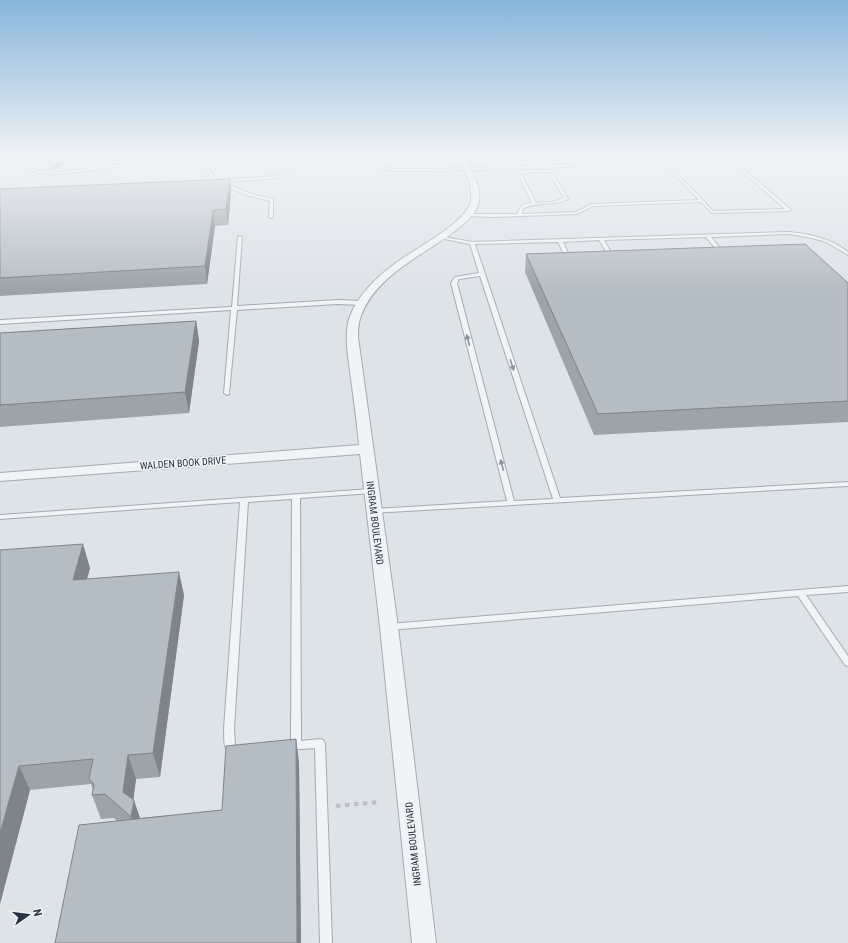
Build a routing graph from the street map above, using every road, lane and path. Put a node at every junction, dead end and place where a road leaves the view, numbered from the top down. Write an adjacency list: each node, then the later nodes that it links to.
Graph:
1 (272, 201): 10 (lane)
2 (474, 201): 8 (street, INGRAM BOULEVARD)
3 (534, 201): 7 (lane)
4 (559, 201): 7 (lane)
5 (702, 201): 6 (lane); 9 (lane)
6 (779, 201)
7 (535, 204): 9 (lane)
8 (466, 215): 9 (lane); 13 (street, INGRAM BOULEVARD)
9 (519, 215)
10 (271, 217)
11 (708, 236): 14 (lane); 17 (lane); 18 (lane)
12 (240, 237): 23 (lane)
13 (441, 237): 16 (lane); 22 (street, INGRAM BOULEVARD)
14 (601, 239): 15 (lane); 19 (lane)
15 (560, 241): 16 (lane); 20 (lane)
16 (472, 243): 21 (lane)
17 (848, 254)
18 (726, 257)
19 (615, 264)
20 (572, 265)
21 (482, 274): 32 (lane, one-way to 32); 33 (lane, one-way to 21)
22 (362, 303): 23 (lane); 26 (street, INGRAM BOULEVARD)
23 (235, 308): 24 (lane); 25 (lane)
24 (0, 322)
25 (227, 393)
26 (366, 449): 27 (street, WALDEN BOOK DRIVE); 29 (street, INGRAM BOULEVARD)
27 (0, 477)
28 (848, 484): 32 (lane)
29 (371, 491): 30 (lane); 34 (street, INGRAM BOULEVARD)
30 (296, 497): 31 (lane); 40 (lane)
31 (244, 500): 35 (lane); 42 (lane)
32 (557, 500): 33 (lane)
33 (511, 503): 34 (lane)
34 (374, 511): 38 (street, INGRAM BOULEVARD)
35 (0, 517)
36 (848, 588): 37 (lane)
37 (800, 592): 38 (lane); 39 (lane)
38 (388, 627): 46 (street, INGRAM BOULEVARD)
39 (848, 663)
40 (296, 745): 41 (lane); 45 (lane)
41 (281, 747)
42 (247, 750)
43 (380, 802): 44 (path)
44 (339, 806)
45 (326, 943)
46 (424, 943)

